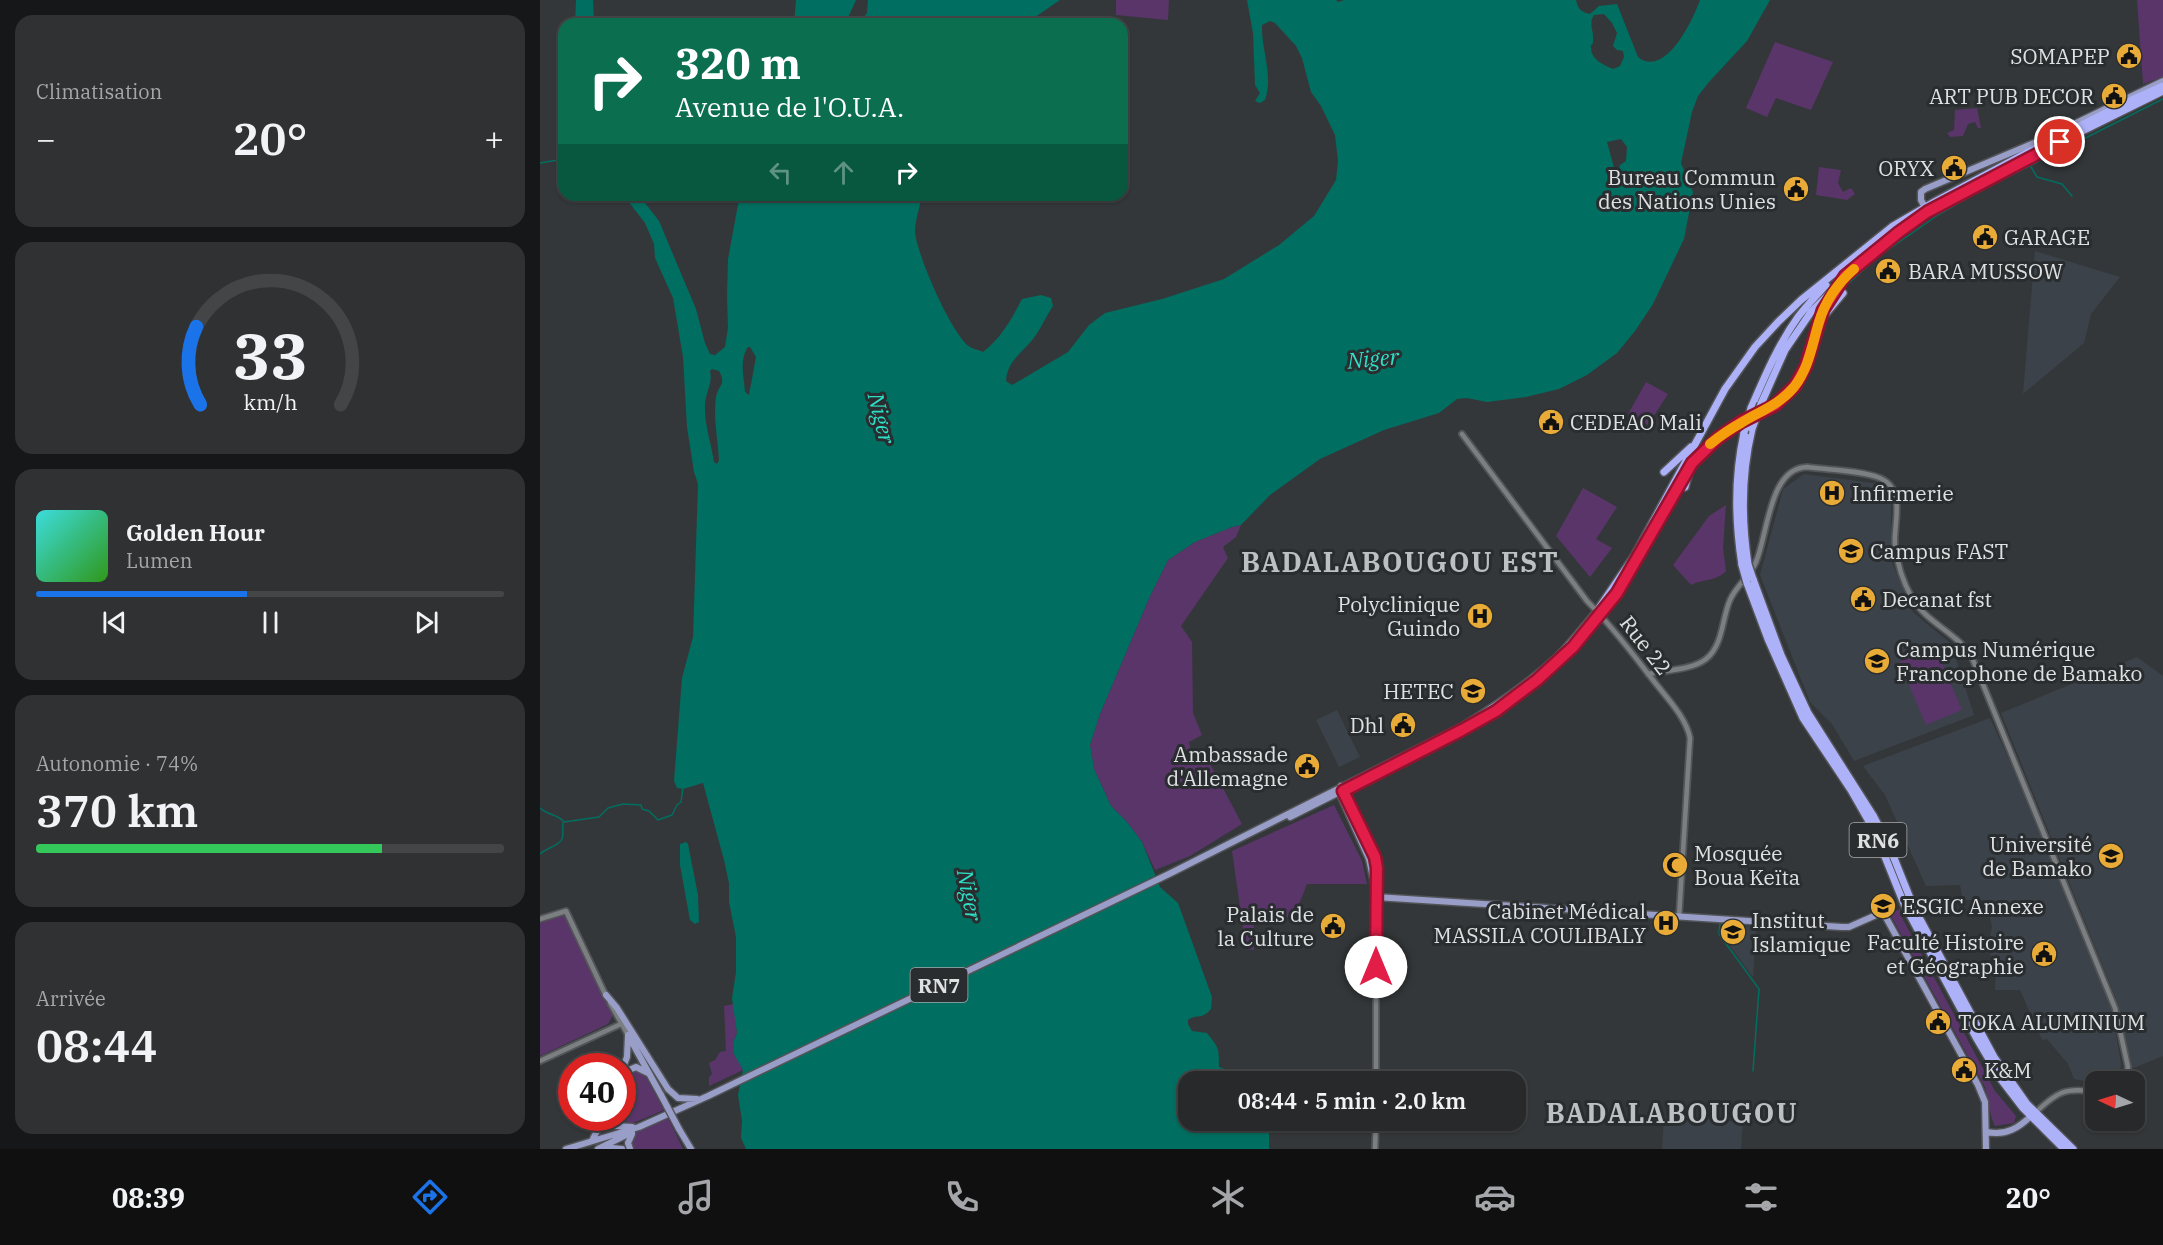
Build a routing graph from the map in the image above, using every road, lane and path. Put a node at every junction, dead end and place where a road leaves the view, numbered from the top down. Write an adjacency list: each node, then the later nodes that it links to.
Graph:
1 (2163, 81): 4 (main road)
2 (2163, 86): 4 (highway)
3 (2163, 91): 4 (highway)
4 (1926, 209): 5 (highway); 6 (highway)
5 (1836, 273): 10 (highway, RN7); 14 (highway, RN6, bridge)
6 (1845, 276): 8 (highway, RN7); 14 (highway, RN6, bridge)
7 (1843, 293): 8 (highway)
8 (1818, 324): 11 (highway, RN7)
9 (1462, 434): 15 (street, Rue 22)
10 (1695, 444): 12 (highway); 15 (highway, RN7)
11 (1692, 463): 13 (highway); 15 (highway, RN7)
12 (1664, 472)
13 (1684, 487)
14 (1745, 565): 32 (highway, RN6, bridge)
15 (1599, 613): 16 (street, Rue 22); 17 (main road, RN7)
16 (1648, 674): 19 (street, Rue 22); 28 (street)
17 (1340, 790): 18 (main road); 31 (main road, RN7)
18 (1376, 895): 19 (main road); 27 (street)
19 (1679, 917): 39 (main road)
20 (540, 919): 21 (street)
21 (606, 995): 22 (street); 31 (main road)
22 (621, 1024): 23 (street); 25 (street)
23 (628, 1035): 24 (main road); 29 (main road)
24 (627, 1053)
25 (540, 1061)
26 (636, 1067): 29 (main road)
27 (1376, 1071)
28 (2127, 1071)
29 (649, 1074): 45 (main road, bridge)
30 (2085, 1091): 32 (street)
31 (706, 1096): 33 (main road, RN7)
32 (2033, 1115): 39 (main road); 48 (highway, RN6); 49 (highway, RN6)
33 (636, 1130)
34 (597, 1131): 40 (main road)
35 (632, 1131): 40 (main road)
36 (634, 1131): 41 (main road, RN7)
37 (635, 1131): 44 (main road)
38 (1376, 1131): 46 (street)
39 (1987, 1132): 47 (main road)
40 (592, 1141): 42 (main road)
41 (600, 1148): 43 (main road)
42 (566, 1149)
43 (622, 1149)
44 (630, 1149)
45 (690, 1149)
46 (1376, 1149)
47 (1986, 1149)
48 (2064, 1149)
49 (2073, 1149)

